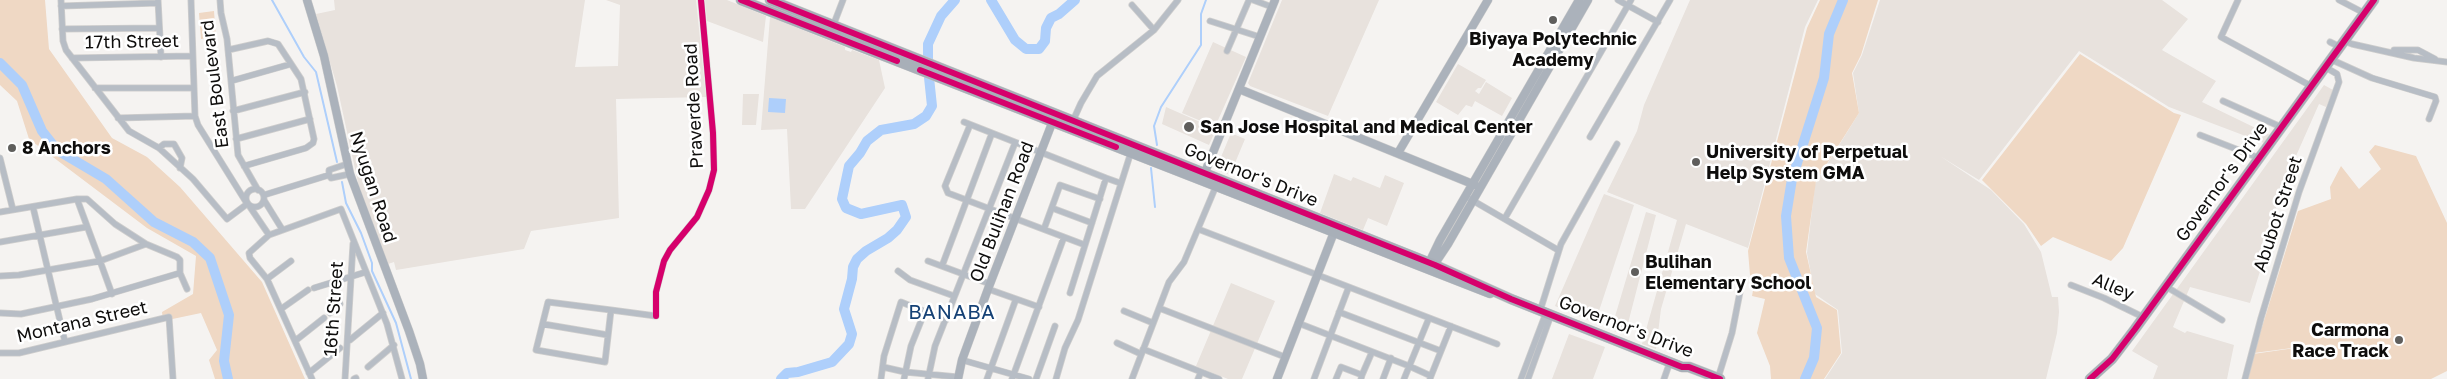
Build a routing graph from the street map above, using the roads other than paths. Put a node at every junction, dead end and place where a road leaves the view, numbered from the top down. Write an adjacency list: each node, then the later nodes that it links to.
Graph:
1 (191, 0): 35 (street)
2 (220, 0): 33 (street, East Boulevard)
3 (307, 0): 68 (street, Nyugan Road)
4 (701, 0): 135 (street, Praverde Road)
5 (741, 0): 28 (highway, Governor's Drive)
6 (770, 0): 28 (highway, Governor's Drive)
7 (843, 0): 28 (street)
8 (1178, 0): 29 (street)
9 (1249, 0): 30 (street)
10 (1253, 0): 20 (street)
11 (1488, 0): 65 (street)
12 (1579, 0): 77 (street)
13 (1588, 0): 77 (street)
14 (1618, 0): 21 (street)
15 (1670, 0): 25 (street)
16 (2339, 0): 23 (street)
17 (2235, 1): 42 (street)
18 (158, 2): 19 (street); 26 (street)
19 (61, 3): 27 (street)
20 (1273, 3): 31 (street)
21 (1629, 3): 25 (street); 91 (street)
22 (1132, 5): 29 (street)
23 (2369, 5): 32 (highway, Governor's Drive)
24 (1210, 21): 30 (street)
25 (1658, 22): 58 (street)
26 (159, 28): 27 (street); 36 (street)
27 (62, 29): 37 (street)
28 (831, 30): 50 (highway, Governor's Drive)
29 (1154, 30): 54 (street)
30 (1236, 30): 31 (street); 34 (street)
31 (1260, 37): 45 (street)
32 (2340, 42): 38 (street); 39 (highway, Governor's Drive)
33 (228, 50): 40 (street); 41 (street, East Boulevard)
34 (1227, 50)
35 (192, 56): 36 (street, 17th Street); 44 (street)
36 (161, 57): 37 (street, 17th Street)
37 (72, 58): 43 (street)
38 (2447, 62)
39 (2328, 63): 42 (highway, Governor's Drive); 53 (street); 208 (street, Abubot Street)
40 (291, 64): 41 (street); 46 (street)
41 (231, 81): 48 (street, East Boulevard)
42 (2311, 86): 55 (highway, Governor's Drive)
43 (95, 88): 44 (street); 51 (street)
44 (192, 88): 49 (street)
45 (1239, 89): 65 (street); 73 (street)
46 (305, 92): 48 (street); 52 (street)
47 (2224, 102): 55 (street)
48 (233, 111): 59 (street, East Boulevard)
49 (195, 116): 51 (street); 85 (street)
50 (1055, 117): 54 (highway, Governor's Drive); 64 (street, Old Bulihan Road)
51 (118, 118): 62 (street)
52 (310, 119): 59 (street); 69 (street)
53 (2429, 119)
54 (1072, 124): 63 (highway, Governor's Drive); 73 (highway, Governor's Drive)
55 (2281, 127): 67 (highway, Governor's Drive)
56 (992, 133): 60 (street); 84 (street); 84 (street)
57 (2200, 135): 67 (street)
58 (1590, 138)
59 (236, 139): 69 (street, East Boulevard)
60 (1014, 143): 64 (street); 89 (street)
61 (1616, 144): 106 (street)
62 (159, 148): 70 (street); 70 (street)
63 (1131, 152): 73 (highway, Governor's Drive); 76 (street)
64 (1040, 153): 74 (street); 92 (street, Old Bulihan Road)
65 (1398, 153): 77 (street)
66 (0, 158): 75 (street)
67 (2258, 158): 123 (highway, Governor's Drive)
68 (347, 164): 71 (street, Nyugan Road); 72 (street)
69 (244, 166): 79 (street, East Boulevard)
70 (180, 168): 85 (street)
71 (350, 174): 72 (street); 188 (street, Nyugan Road)
72 (328, 175): 80 (street)
73 (1203, 177): 78 (highway, Governor's Drive); 98 (highway, Governor's Drive)
74 (1106, 178): 76 (street); 81 (street)
75 (3, 181): 88 (street)
76 (1120, 184): 193 (street)
77 (1476, 185): 82 (street)
78 (1216, 186): 97 (street); 98 (highway, Governor's Drive)
79 (258, 190): 80 (street); 85 (street)
80 (264, 197): 85 (street); 96 (street)
81 (1100, 198): 87 (street); 93 (street)
82 (1468, 198): 91 (street); 111 (street)
83 (77, 199): 86 (street); 94 (street); 104 (street)
84 (966, 201): 89 (street); 110 (street)
85 (248, 204): 99 (street)
86 (33, 207): 88 (street); 100 (street)
87 (1052, 208): 93 (street); 95 (street)
88 (13, 210): 90 (street)
89 (988, 210): 92 (street); 116 (street)
90 (0, 212)
91 (1505, 218): 106 (street)
92 (1016, 220): 95 (street); 121 (street, Old Bulihan Road)
93 (1092, 223): 105 (street)
94 (86, 227): 100 (street); 107 (street)
95 (1044, 228): 101 (street)
96 (282, 229): 99 (street); 102 (street)
97 (1198, 229): 118 (street); 133 (street)
98 (1335, 229): 111 (highway, Governor's Drive); 118 (street)
99 (269, 234): 119 (street)
100 (42, 236): 103 (street); 112 (street)
101 (1064, 238): 105 (street); 132 (street)
102 (353, 241): 114 (street); 186 (street, 16th Street)
103 (0, 242)
104 (146, 244): 107 (street); 115 (street)
105 (1085, 245): 127 (street)
106 (1558, 250): 141 (street)
107 (100, 261): 112 (street); 128 (street)
108 (291, 261): 119 (street)
109 (928, 261): 110 (street)
110 (942, 266): 116 (street)
111 (1431, 266): 141 (highway, Governor's Drive)
112 (50, 269): 117 (street); 131 (street)
113 (898, 271): 129 (street)
114 (366, 272): 120 (street); 142 (street)
115 (180, 273): 124 (street); 128 (street)
116 (963, 273): 121 (street); 129 (street)
117 (0, 276)
118 (1316, 276): 125 (street); 149 (street)
119 (267, 279): 134 (street)
120 (333, 282): 134 (street); 140 (street)
121 (989, 286): 130 (street); 169 (street, Old Bulihan Road)
122 (2071, 286): 143 (street, Alley)
123 (2165, 286): 143 (highway, Governor's Drive); 147 (street)
124 (187, 289)
125 (1348, 289): 138 (street); 145 (street)
126 (1740, 292): 206 (street)
127 (1070, 293)
128 (112, 294): 131 (street)
129 (954, 296): 146 (street)
130 (1016, 299): 132 (street); 175 (street)
131 (58, 306): 139 (street); 157 (street)
132 (1039, 307): 179 (street)
133 (1159, 308): 148 (street); 167 (street)
134 (281, 309): 156 (street)
135 (611, 310): 150 (street); 153 (street)
136 (925, 311): 146 (street); 173 (street); 178 (street)
137 (1124, 311): 148 (street)
138 (1339, 312): 154 (street); 159 (street)
139 (0, 313)
140 (330, 313)
141 (1546, 313): 170 (highway, Governor's Drive); 202 (street); 203 (street)
142 (383, 314): 155 (street); 161 (street)
143 (2144, 317): 207 (highway, Governor's Drive)
144 (324, 318): 156 (street)
145 (1429, 318): 152 (street); 159 (street)
146 (946, 320): 180 (street)
147 (2222, 320)
148 (1153, 323): 163 (street)
149 (1298, 323): 154 (street); 167 (street)
150 (542, 324): 153 (street); 153 (street)
151 (1055, 326): 192 (street)
152 (1451, 326): 160 (street); 164 (street)
153 (608, 335)
154 (1331, 336): 165 (street); 198 (street)
155 (350, 340)
156 (295, 341): 177 (street)
157 (65, 342): 166 (street, Montana Street); 184 (street, Montana Street)
158 (1116, 343): 163 (street)
159 (1420, 343): 164 (street); 171 (street)
160 (1497, 344)
161 (394, 345): 172 (street); 187 (street)
162 (340, 348): 177 (street)
163 (1142, 351): 176 (street); 194 (street)
164 (1441, 351): 182 (street)
165 (1372, 352): 168 (street); 181 (street)
166 (0, 353)
167 (1285, 357): 197 (street)
168 (1391, 358): 171 (street); 200 (street)
169 (962, 360): 175 (street); 183 (street, Old Bulihan Road)
170 (1670, 362): 174 (highway, Governor's Drive); 204 (street)
171 (1409, 366): 182 (street); 201 (street)
172 (368, 367)
173 (882, 367): 178 (street); 189 (street)
174 (1682, 367): 205 (highway, Governor's Drive); 206 (highway, Governor's Drive)
175 (990, 368): 179 (street); 190 (street)
176 (1201, 372): 195 (street); 196 (street)
177 (310, 373): 185 (street)
178 (904, 376): 180 (street)
179 (1012, 376): 191 (street)
180 (928, 377): 183 (street)
181 (1362, 377): 199 (street)
182 (1430, 377)
183 (958, 378)
184 (173, 379)
185 (312, 379)
186 (345, 379)
187 (402, 379)
188 (423, 379)
189 (881, 379)
190 (987, 379)
191 (1029, 379)
192 (1036, 379)
193 (1056, 379)
194 (1132, 379)
195 (1198, 379)
196 (1219, 379)
197 (1277, 379)
198 (1314, 379)
199 (1336, 379)
200 (1383, 379)
201 (1404, 379)
202 (1521, 379)
203 (1528, 379)
204 (1664, 379)
205 (1701, 379)
206 (1719, 379)
207 (2090, 379)
208 (2245, 379)

